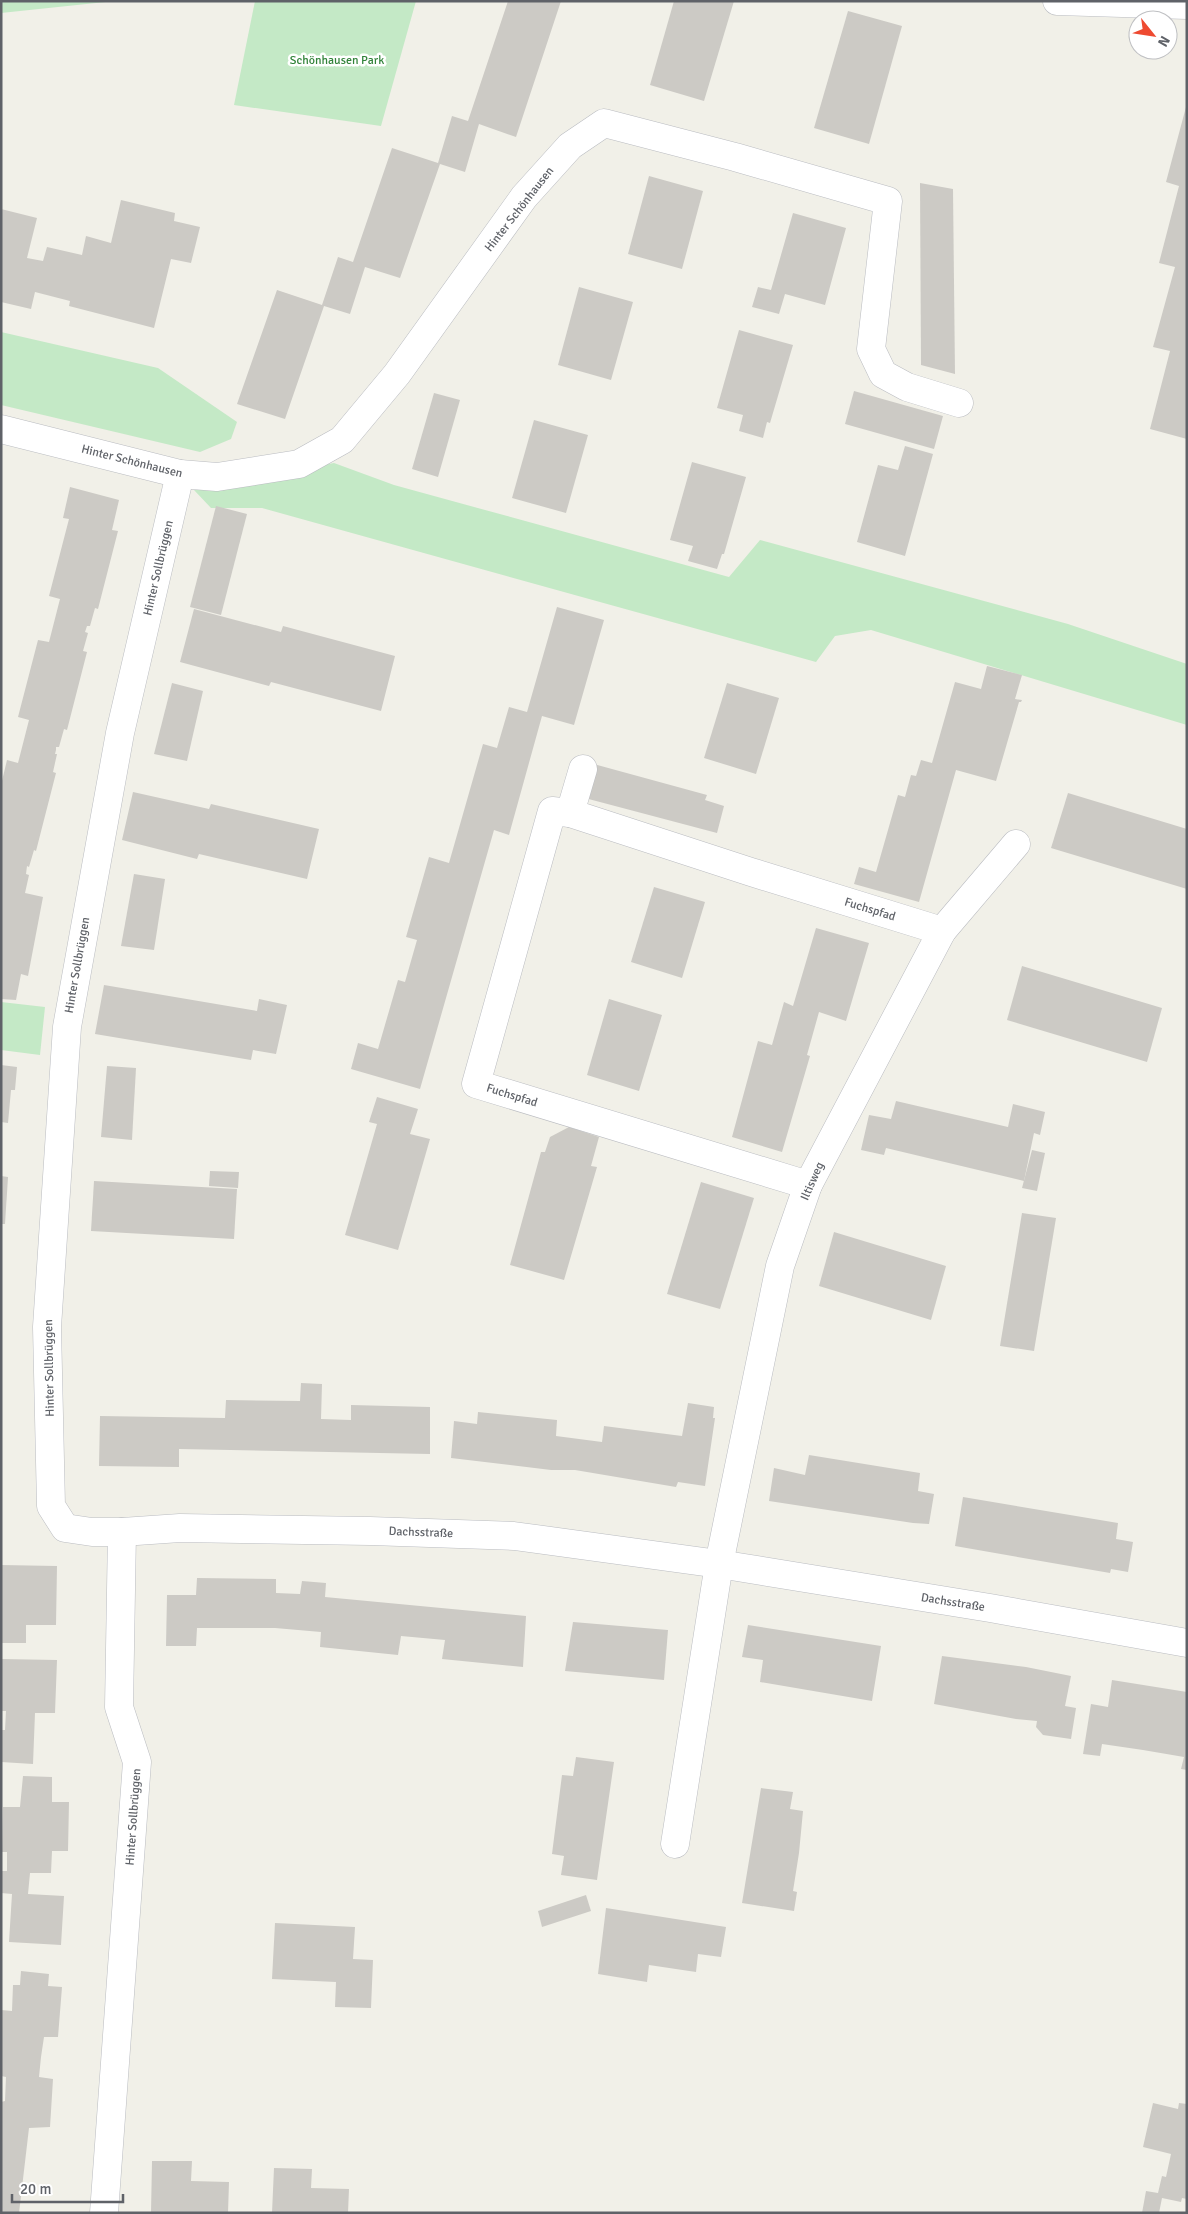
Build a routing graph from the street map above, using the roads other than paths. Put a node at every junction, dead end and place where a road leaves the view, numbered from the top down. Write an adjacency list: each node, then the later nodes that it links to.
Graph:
1 (1057, 1): 2 (street)
2 (1187, 5)
3 (960, 403): 5 (street, Hinter Schönhausen)
4 (1, 429): 5 (street, Hinter Schönhausen)
5 (180, 474): 11 (street, Hinter Sollbrüggen)
6 (583, 769): 7 (street)
7 (570, 813): 9 (street, Fuchspfad); 10 (street, Fuchspfad)
8 (1016, 844): 9 (street, Iltisweg)
9 (942, 931): 10 (street, Iltisweg)
10 (808, 1185): 12 (street, Iltisweg)
11 (122, 1532): 12 (street, Dachsstraße); 15 (street, Hinter Sollbrüggen)
12 (719, 1564): 13 (street, Dachsstraße); 14 (street)
13 (1187, 1643)
14 (676, 1844)
15 (104, 2213)

